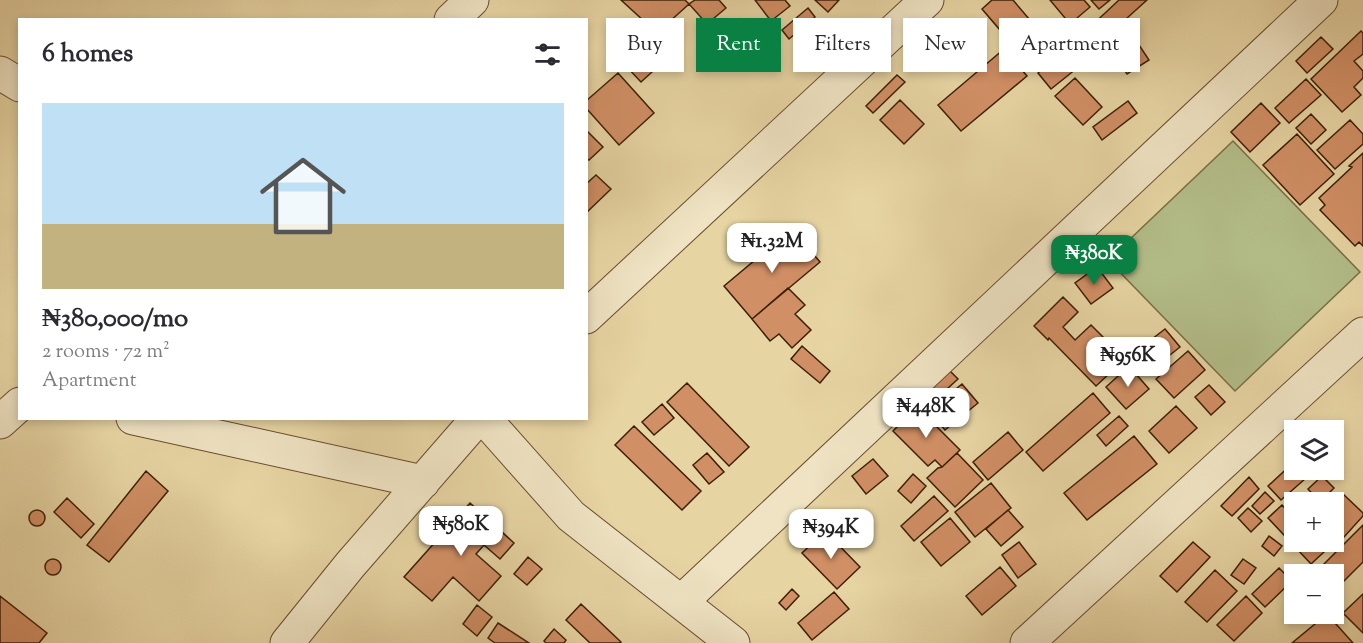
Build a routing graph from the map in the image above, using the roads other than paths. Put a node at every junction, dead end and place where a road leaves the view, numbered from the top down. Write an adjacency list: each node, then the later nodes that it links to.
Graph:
1 (472, 0): 4 (street)
2 (927, 0): 7 (street)
3 (1321, 0): 15 (street)
4 (453, 18)
5 (0, 73): 6 (street)
6 (18, 84)
7 (588, 315)
8 (1363, 334): 18 (street)
9 (18, 406): 13 (street)
10 (142, 420): 14 (street)
11 (476, 420): 14 (street)
12 (486, 420): 15 (street)
13 (0, 422)
14 (423, 482): 16 (street)
15 (681, 602): 17 (street)
16 (287, 643)
17 (733, 643)
18 (1028, 643)

